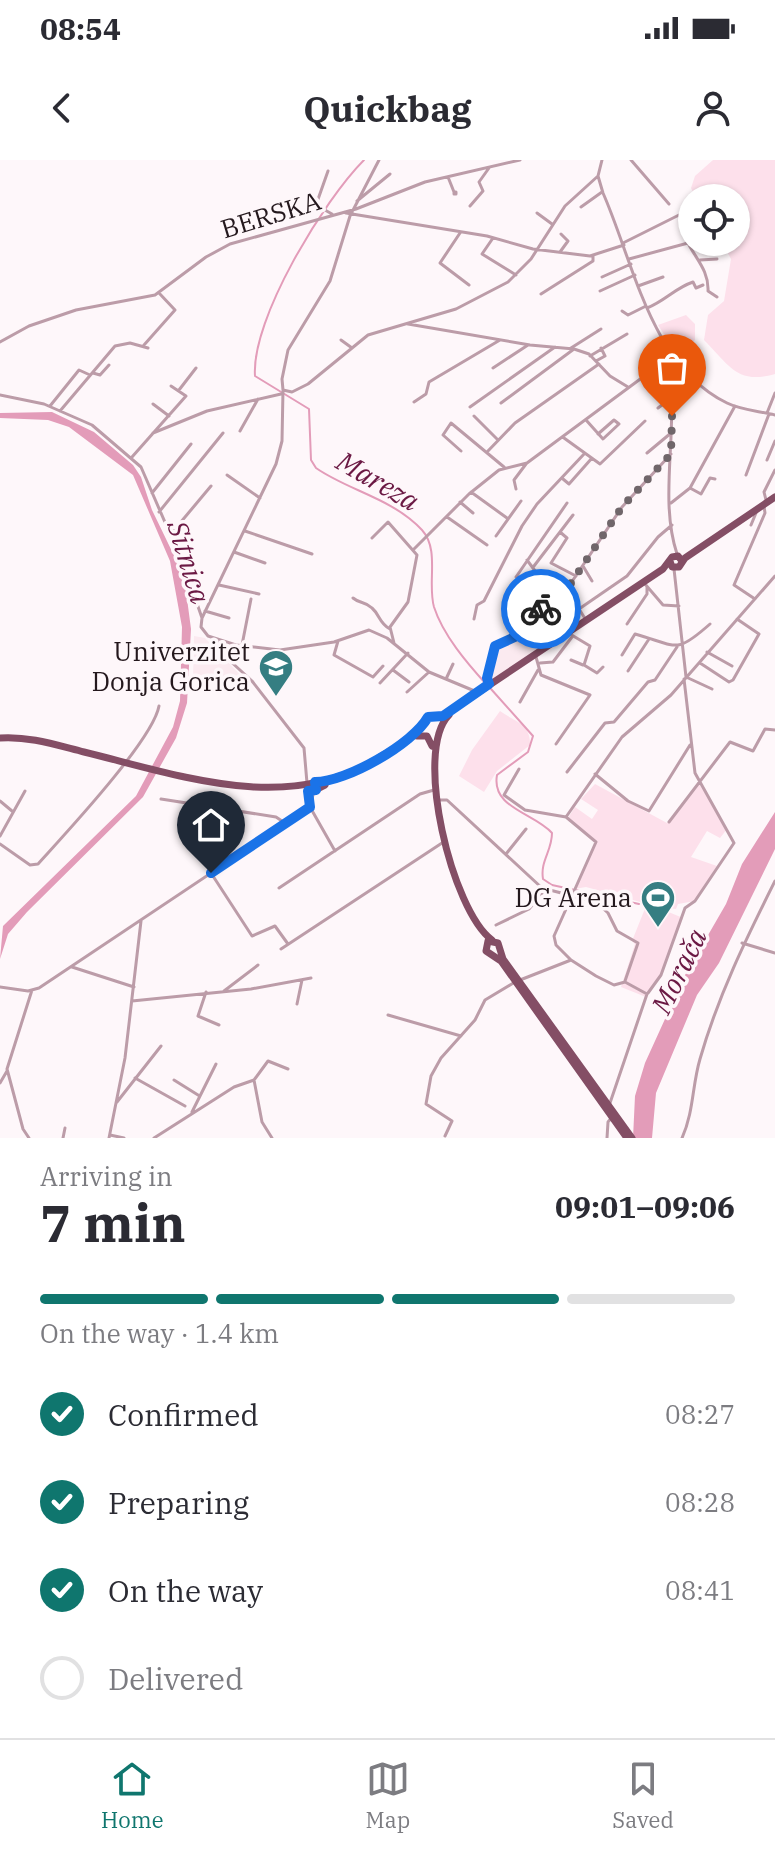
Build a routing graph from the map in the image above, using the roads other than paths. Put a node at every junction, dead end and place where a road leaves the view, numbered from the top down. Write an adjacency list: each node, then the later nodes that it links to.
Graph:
1 (379, 160): 13 (street)
2 (520, 160): 5 (street, BERSKA)
3 (602, 160): 9 (street)
4 (631, 160): 14 (street)
5 (503, 162): 6 (street, BERSKA)
6 (489, 168): 10 (street, BERSKA); 15 (street)
7 (328, 171): 18 (street)
8 (390, 174): 13 (street)
9 (598, 176): 12 (street); 23 (street)
10 (448, 177): 11 (street); 17 (street, BERSKA)
11 (454, 192)
12 (602, 192): 16 (street); 27 (street)
13 (357, 201): 17 (street)
14 (669, 204)
15 (470, 206)
16 (581, 207)
17 (356, 209): 19 (street, BERSKA); 21 (street)
18 (326, 211): 19 (street, BERSKA); 44 (street, BERSKA)
19 (342, 212): 21 (street)
20 (537, 213): 23 (street)
21 (352, 214): 24 (street); 71 (street)
22 (678, 216): 27 (street)
23 (552, 224): 29 (street)
24 (460, 233): 26 (street); 40 (street)
25 (561, 234): 30 (street)
26 (493, 238): 29 (street); 36 (street)
27 (624, 244): 31 (street); 35 (street)
28 (678, 246): 35 (street)
29 (538, 249): 30 (street); 36 (street)
30 (560, 252): 31 (street)
31 (593, 256): 45 (street)
32 (698, 256): 34 (street)
33 (717, 259): 34 (street)
34 (700, 260): 46 (street)
35 (630, 261): 37 (street); 38 (street)
36 (516, 275): 49 (street)
37 (635, 275): 42 (street); 43 (street)
38 (602, 277)
39 (663, 277): 42 (street)
40 (469, 285)
41 (703, 285): 47 (street)
42 (638, 286): 47 (street)
43 (600, 291)
44 (159, 293): 54 (street, BERSKA); 67 (street)
45 (541, 294)
46 (717, 297)
47 (646, 307): 48 (street); 60 (street)
48 (622, 311)
49 (408, 323): 53 (street); 57 (street)
50 (601, 329): 59 (street)
51 (627, 334): 58 (street)
52 (341, 340): 57 (street)
53 (500, 340): 55 (street); 76 (street)
54 (0, 342)
55 (528, 345): 56 (street); 66 (street)
56 (555, 347): 59 (street); 81 (street)
57 (352, 348): 71 (street)
58 (601, 348): 61 (street); 63 (street)
59 (573, 349): 61 (street); 77 (street)
60 (674, 354): 62 (street); 80 (street)
61 (590, 356): 63 (street)
62 (666, 359): 69 (street); 75 (street)
63 (598, 363): 69 (street); 96 (street)
64 (109, 365): 67 (street)
65 (196, 368): 70 (street)
66 (493, 368)
67 (92, 374): 79 (street); 83 (street)
68 (171, 386): 70 (street)
69 (628, 387): 88 (street)
70 (179, 390): 86 (street)
71 (282, 392): 74 (street); 122 (street)
72 (775, 393): 84 (street)
73 (0, 395): 79 (street)
74 (258, 399): 90 (street); 91 (street)
75 (670, 399): 82 (street); 93 (street)
76 (414, 402)
77 (501, 403)
78 (153, 404): 86 (street)
79 (50, 406): 83 (street)
80 (735, 406): 84 (street); 117 (street)
81 (470, 407)
82 (658, 408)
83 (60, 411): 104 (street)
84 (768, 414): 85 (street); 113 (street)
85 (775, 415)
86 (169, 416): 91 (street)
87 (474, 416): 96 (street)
88 (586, 420): 94 (street); 95 (street)
89 (645, 421): 105 (street)
90 (240, 431)
91 (153, 433): 104 (street)
92 (223, 433): 128 (street)
93 (671, 433): 102 (street); 103 (street)
94 (598, 434): 94 (street)
95 (564, 438): 101 (street); 107 (street)
96 (498, 440): 100 (street)
97 (775, 441): 106 (street)
98 (191, 444): 120 (street)
99 (461, 451): 100 (street)
100 (487, 452): 109 (street)
101 (585, 453): 105 (street); 108 (street)
102 (647, 453)
103 (671, 454): 126 (street); 148 (street)
104 (132, 457): 120 (street)
105 (592, 458): 111 (street)
106 (767, 460)
107 (526, 464): 109 (street); 118 (street)
108 (574, 466): 111 (street); 114 (street)
109 (504, 467): 119 (street)
110 (775, 470): 127 (street)
111 (580, 471): 114 (street)
112 (227, 475): 122 (street)
113 (746, 475)
114 (563, 479): 165 (street)
115 (715, 479): 117 (street)
116 (211, 486): 137 (street)
117 (690, 488): 126 (street)
118 (516, 489)
119 (471, 492): 124 (street); 132 (street)
120 (152, 493): 128 (street)
121 (775, 495): 127 (main road)
122 (260, 498): 135 (street)
123 (521, 501): 132 (street)
124 (460, 502): 129 (street); 131 (street)
125 (567, 503): 144 (street)
126 (671, 503): 133 (street)
127 (762, 505): 134 (street); 145 (main road); 145 (main road); 160 (street)
128 (159, 512): 137 (street)
129 (473, 513)
130 (573, 515): 136 (street)
131 (447, 517): 140 (street); 141 (street)
132 (507, 518): 138 (street)
133 (672, 525): 145 (street); 168 (street)
134 (751, 525)
135 (245, 531): 142 (street); 143 (street)
136 (560, 532): 147 (street); 149 (street)
137 (170, 535): 163 (street)
138 (496, 536)
139 (372, 538): 141 (street)
140 (487, 545)
141 (413, 550): 171 (street)
142 (234, 552): 146 (street); 154 (street)
143 (312, 554)
144 (527, 560): 147 (street); 151 (street)
145 (676, 562): 155 (main road); 161 (street); 168 (main road)
146 (265, 563)
147 (534, 566): 156 (street)
148 (583, 566): 149 (street); 153 (street)
149 (576, 576): 156 (street)
150 (775, 576): 160 (street)
151 (516, 577)
152 (563, 580): 156 (street)
153 (592, 581)
154 (219, 585): 157 (street); 162 (street)
155 (646, 585): 161 (street); 169 (street); 173 (main road)
156 (549, 590): 175 (street)
157 (259, 594)
158 (353, 598): 171 (street)
159 (251, 599): 180 (street)
160 (755, 599): 166 (street)
161 (679, 606): 181 (street)
162 (205, 611): 163 (street); 164 (street)
163 (202, 618): 177 (street)
164 (229, 618)
165 (474, 619)
166 (737, 619): 183 (street); 188 (street)
167 (514, 620): 175 (street)
168 (586, 620): 202 (main road)
169 (627, 624)
170 (710, 624): 181 (street)
171 (390, 629): 172 (street)
172 (393, 635): 174 (street); 179 (street)
173 (571, 635): 186 (main road); 186 (street); 190 (street)
174 (387, 638): 178 (street); 179 (street)
175 (515, 638): 202 (street)
176 (649, 639): 182 (street); 185 (street); 196 (street)
177 (218, 641): 180 (street); 220 (street)
178 (338, 641): 180 (street); 191 (street)
179 (394, 643): 184 (street)
180 (242, 645)
181 (683, 646): 182 (street); 198 (street)
182 (677, 647): 217 (street)
183 (707, 652): 188 (street); 192 (street)
184 (408, 653): 194 (street); 197 (street)
185 (622, 655)
186 (538, 660): 195 (street); 208 (main road)
187 (571, 660): 190 (street)
188 (699, 662): 198 (street)
189 (453, 664): 199 (street)
190 (584, 665): 193 (street)
191 (383, 666)
192 (732, 666)
193 (603, 667)
194 (393, 670): 200 (street); 201 (street)
195 (538, 670): 206 (street); 212 (street)
196 (628, 671)
197 (429, 672): 199 (street); 204 (street)
198 (685, 678): 203 (street); 213 (street); 218 (street)
199 (446, 679): 205 (street)
200 (409, 682)
201 (380, 683)
202 (489, 684): 205 (main road)
203 (712, 689)
204 (407, 692)
205 (477, 692): 208 (main road)
206 (520, 702)
207 (159, 706): 215 (street)
208 (433, 726): 210 (main road); 214 (main road); 220 (main road); 224 (main road)
209 (775, 730): 219 (street)
210 (417, 736): 214 (main road); 220 (main road)
211 (0, 738): 215 (main road)
212 (556, 744)
213 (691, 745): 218 (street); 219 (street)
214 (432, 746): 221 (main road)
215 (123, 762): 220 (main road); 234 (street)
216 (519, 769): 228 (street)
217 (567, 772)
218 (595, 774): 228 (street)
219 (698, 780): 229 (street); 262 (street)
220 (311, 788): 226 (street)
221 (434, 790): 233 (main road); 235 (street)
222 (25, 791): 227 (street)
223 (161, 799): 230 (street)
224 (437, 800): 236 (street); 244 (main road)
225 (0, 801): 227 (street)
226 (310, 807): 230 (street); 235 (street)
227 (12, 811): 232 (street)
228 (566, 817): 241 (street)
229 (669, 822)
230 (285, 823): 237 (street)
231 (526, 829): 236 (street)
232 (0, 836)
233 (442, 843): 244 (main road); 246 (street)
234 (0, 844)
235 (335, 851): 239 (street)
236 (506, 854): 240 (street)
237 (211, 873): 242 (street); 246 (street)
238 (775, 881): 245 (street)
239 (279, 888)
240 (545, 890): 241 (street); 243 (street)
241 (573, 892): 250 (street); 256 (street)
242 (141, 921): 252 (street); 258 (street)
243 (496, 925)
244 (488, 942): 248 (main road); 248 (main road)
245 (742, 943): 249 (street); 292 (street)
246 (288, 944): 247 (street)
247 (281, 949)
248 (496, 951): 255 (main road)
249 (775, 953)
250 (571, 960): 255 (street); 256 (street)
251 (258, 965): 260 (street)
252 (71, 966): 258 (street); 259 (street)
253 (311, 978): 254 (street)
254 (302, 980): 260 (street); 264 (street)
255 (517, 981): 267 (street); 278 (main road); 281 (main road)
256 (625, 982): 262 (street)
257 (0, 987): 259 (street)
258 (134, 987): 263 (street)
259 (32, 990): 271 (street)
260 (224, 991): 261 (street)
261 (206, 992): 263 (street); 266 (street)
262 (647, 994): 278 (street)
263 (132, 1001): 277 (street)
264 (297, 1004)
265 (388, 1015): 267 (street)
266 (219, 1025)
267 (461, 1036): 283 (street)
268 (161, 1046): 272 (street)
269 (216, 1064): 276 (street)
270 (288, 1069): 274 (street)
271 (7, 1071): 275 (street); 286 (street)
272 (135, 1078): 277 (street); 279 (street)
273 (174, 1080): 276 (street)
274 (254, 1080): 280 (street); 290 (street)
275 (0, 1083)
276 (198, 1095): 280 (street)
277 (117, 1102): 285 (street)
278 (607, 1104): 284 (main road)
279 (185, 1106)
280 (192, 1112): 289 (street)
281 (612, 1117): 284 (main road); 291 (street)
282 (65, 1128): 287 (street)
283 (445, 1136)
284 (628, 1136)
285 (110, 1137): 288 (street)
286 (29, 1138)
287 (63, 1138)
288 (124, 1138)
289 (154, 1138)
290 (272, 1138)
291 (607, 1138)
292 (682, 1138)

